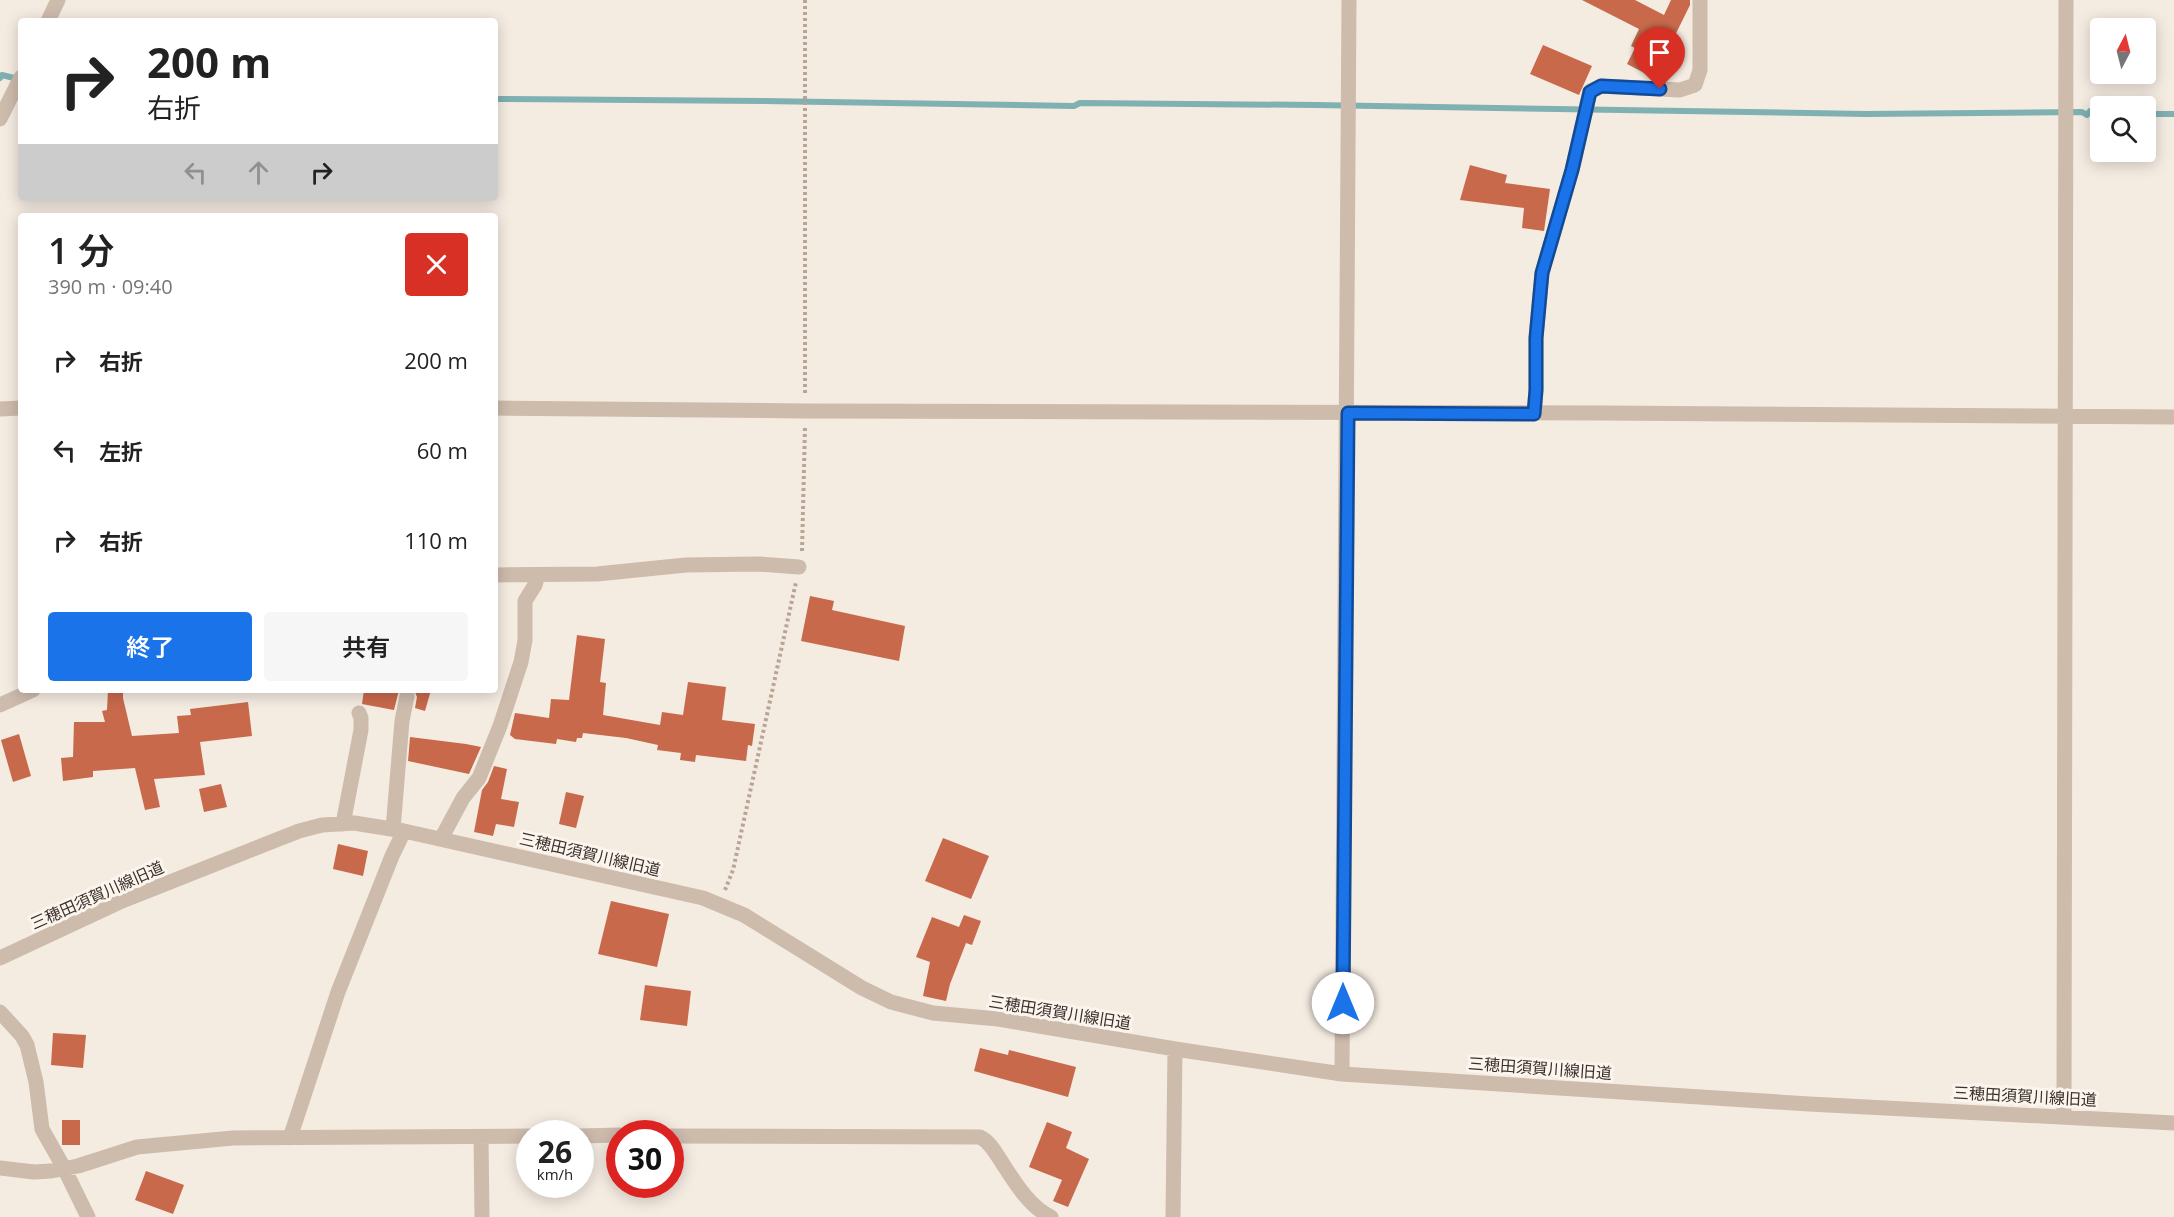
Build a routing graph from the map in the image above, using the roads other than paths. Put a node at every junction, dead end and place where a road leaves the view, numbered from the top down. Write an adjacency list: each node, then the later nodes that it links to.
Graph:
1 (58, 0): 5 (street)
2 (1349, 0): 11 (street)
3 (1700, 0): 12 (street)
4 (2066, 0): 13 (street)
5 (49, 18)
6 (18, 83): 7 (street)
7 (0, 119)
8 (18, 408): 10 (street)
9 (498, 408): 11 (street)
10 (0, 409)
11 (1348, 413): 12 (street); 28 (street)
12 (1534, 414): 13 (street)
13 (2065, 417): 14 (street); 29 (street)
14 (2174, 417)
15 (799, 567): 17 (street)
16 (498, 575): 17 (street)
17 (538, 575): 24 (street)
18 (26, 693): 20 (street)
19 (407, 696): 23 (street)
20 (0, 705)
21 (358, 713): 22 (street)
22 (343, 824): 23 (street, 三穂田須賀川線旧道); 25 (street, 三穂田須賀川線旧道)
23 (398, 830): 24 (street, 三穂田須賀川線旧道); 34 (street)
24 (441, 839): 27 (street, 三穂田須賀川線旧道)
25 (0, 958)
26 (0, 1012): 36 (street)
27 (1175, 1049): 28 (street, 三穂田須賀川線旧道); 40 (street)
28 (1342, 1074): 29 (street, 三穂田須賀川線旧道)
29 (2064, 1116): 30 (street, 三穂田須賀川線旧道)
30 (2174, 1123)
31 (516, 1136): 33 (street)
32 (684, 1136): 39 (street)
33 (481, 1137): 34 (street); 38 (street)
34 (290, 1138): 36 (street)
35 (0, 1167): 36 (street)
36 (64, 1168): 37 (street)
37 (88, 1217)
38 (482, 1217)
39 (1051, 1217)
40 (1173, 1217)

